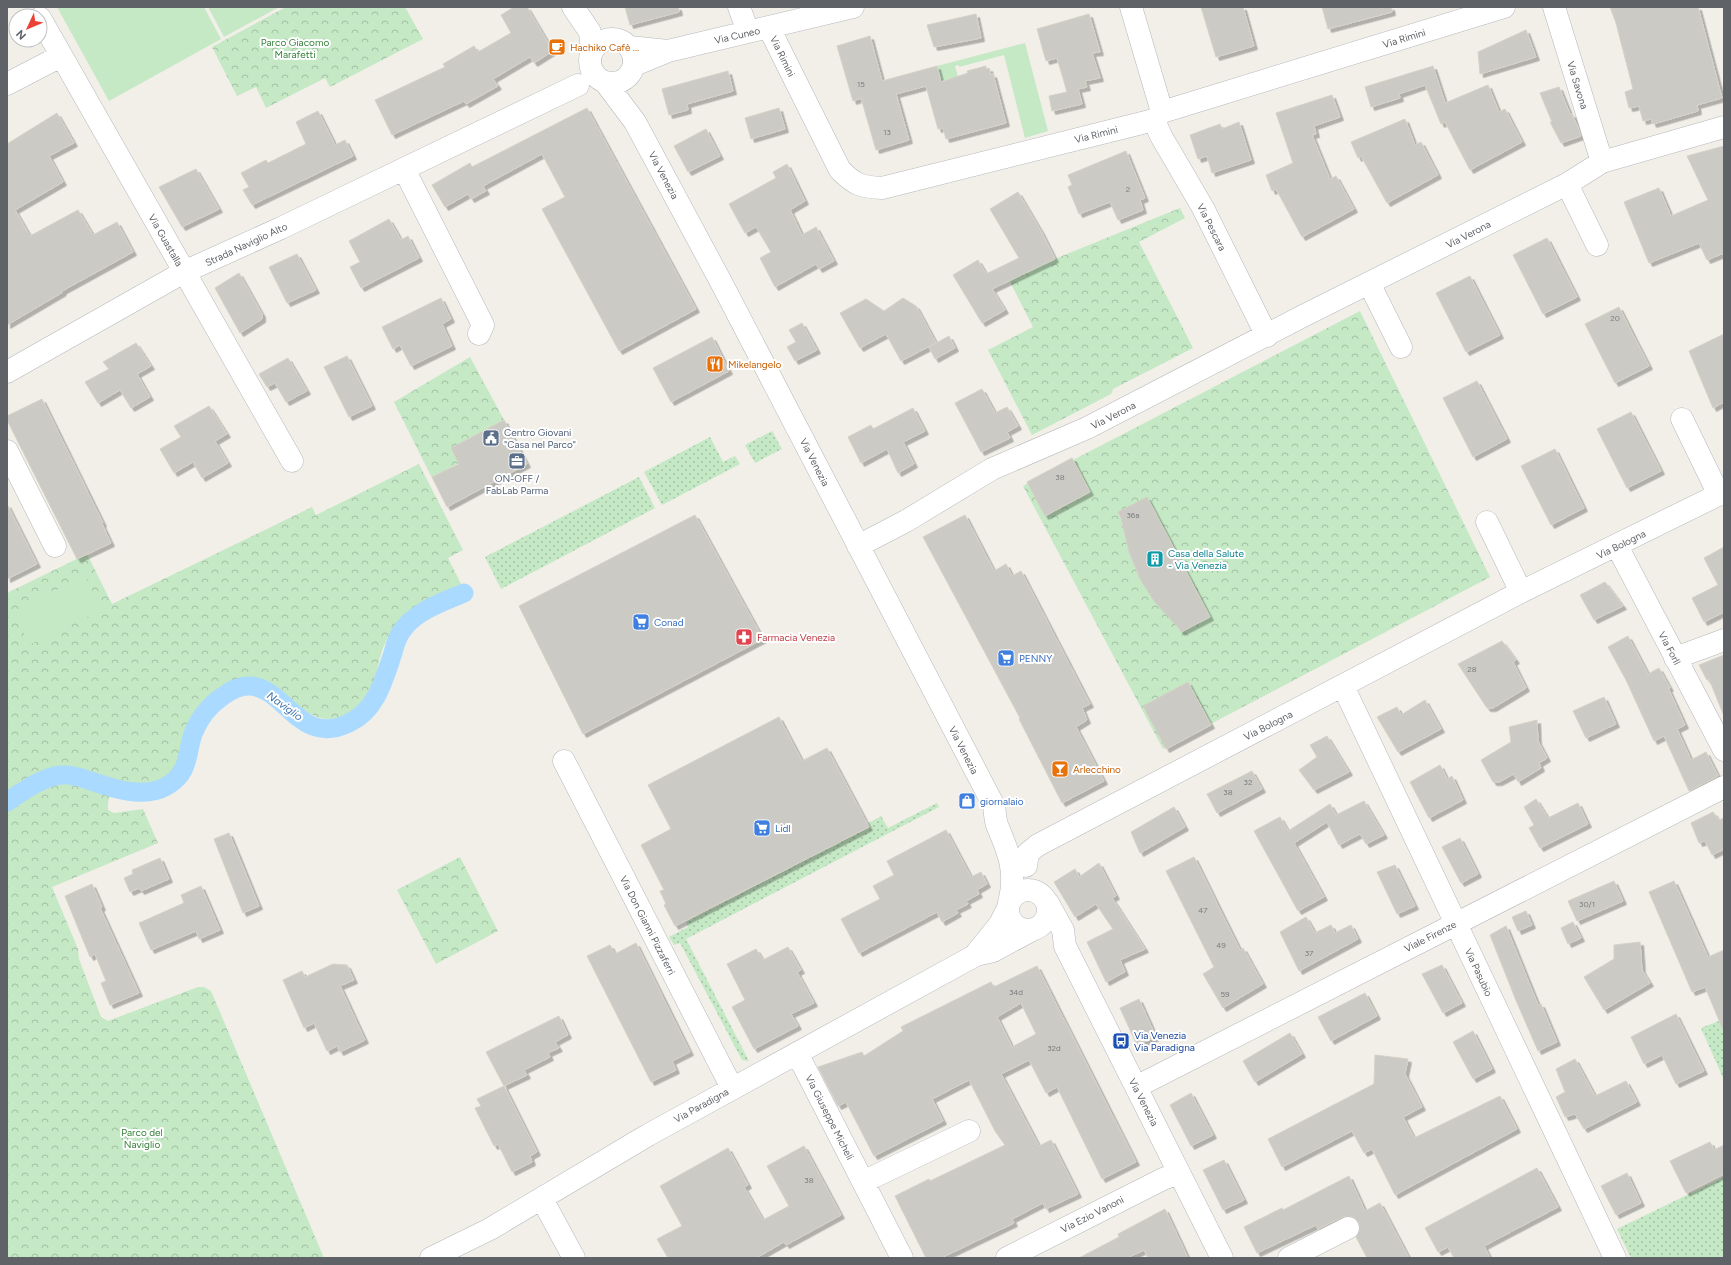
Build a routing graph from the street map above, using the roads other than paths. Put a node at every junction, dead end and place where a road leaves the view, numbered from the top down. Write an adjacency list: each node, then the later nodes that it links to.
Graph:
1 (574, 7): 9 (street, Via Venezia)
2 (739, 7): 7 (street, Via Rimini)
3 (853, 7): 7 (street, Via Cuneo)
4 (1131, 7): 15 (street, Via Pescara)
5 (1504, 7): 15 (street, Via Rimini)
6 (1554, 7): 18 (street, Via Savona)
7 (758, 30): 11 (street, Via Cuneo); 15 (street, Via Rimini)
8 (48, 33): 10 (street, Via Guastalla)
9 (595, 45): 11 (street); 12 (street, Via Venezia); 14 (street)
10 (61, 56): 13 (street); 22 (street, Via Guastalla)
11 (631, 61): 12 (street); 16 (street, Via Venezia)
12 (602, 80): 14 (street, Strada Naviglio Alto); 16 (street, Via Venezia)
13 (7, 84)
14 (578, 85): 19 (street, Strada Naviglio Alto)
15 (1158, 116): 25 (street, Via Pescara)
16 (635, 122): 34 (street, Via Venezia)
17 (1724, 127): 18 (street, Via Verona)
18 (1602, 162): 20 (street, Via Verona)
19 (404, 169): 22 (street, Strada Naviglio Alto); 24 (street)
20 (1567, 184): 21 (street); 23 (street, Via Verona)
21 (1597, 245)
22 (184, 272): 27 (street, Strada Naviglio Alto); 30 (street, Via Guastalla)
23 (1369, 284): 25 (street, Via Verona); 26 (street)
24 (479, 334)
25 (1267, 336): 34 (street, Via Verona)
26 (1401, 347)
27 (7, 372)
28 (1682, 419): 31 (street, Via Bologna)
29 (7, 451): 33 (street)
30 (292, 461)
31 (1722, 494): 35 (street, Via Bologna)
32 (1487, 522): 36 (street)
33 (55, 546)
34 (858, 546): 43 (street, Via Venezia)
35 (1617, 546): 36 (street, Via Bologna); 38 (street, Via Forlì)
36 (1521, 592): 39 (street, Via Bologna)
37 (1724, 640): 38 (street)
38 (1675, 658): 40 (street, Via Forlì)
39 (1343, 686): 44 (street, Via Bologna); 47 (street, Via Pasubio)
40 (1724, 750)
41 (564, 761): 53 (street, Via Don Gianni Pizzaferri)
42 (1724, 787): 47 (street, Viale Firenze)
43 (992, 803): 44 (street, Via Venezia); 46 (street, Via Venezia)
44 (1026, 866): 45 (street, Via Venezia)
45 (1045, 899): 46 (street); 48 (street); 49 (street, Via Venezia)
46 (1008, 906): 48 (street); 50 (street, Via Paradigna)
47 (1456, 923): 52 (street, Viale Firenze); 65 (street, Via Pasubio)
48 (1033, 930): 49 (street, Via Venezia); 50 (street, Via Paradigna)
49 (1065, 946): 52 (street, Via Venezia)
50 (974, 956): 51 (street, Via Paradigna)
51 (797, 1053): 53 (street, Via Paradigna); 56 (street, Via Giuseppe Micheli)
52 (1136, 1087): 55 (street, Via Venezia)
53 (732, 1088): 57 (street, Via Paradigna)
54 (969, 1131): 56 (street)
55 (1179, 1173): 62 (street, Via Ezio Vanoni); 63 (street, Via Venezia)
56 (863, 1182): 61 (street, Via Giuseppe Micheli)
57 (542, 1199): 59 (street, Via Paradigna); 60 (street)
58 (1348, 1228): 64 (street)
59 (431, 1258)
60 (574, 1258)
61 (902, 1258)
62 (1007, 1258)
63 (1222, 1258)
64 (1289, 1258)
65 (1615, 1258)

